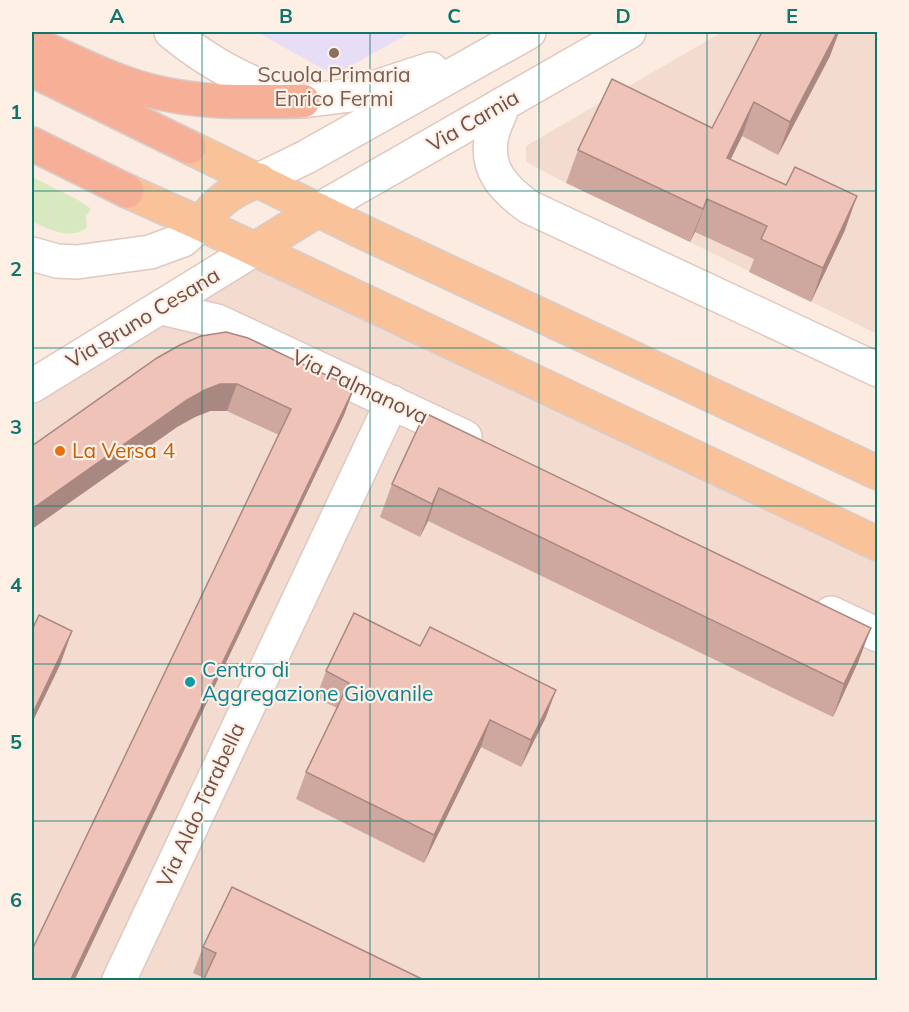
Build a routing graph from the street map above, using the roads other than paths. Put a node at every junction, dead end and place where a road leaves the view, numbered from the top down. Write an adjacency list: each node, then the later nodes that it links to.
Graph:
1 (171, 32): 6 (street)
2 (629, 32): 7 (street, Via Carnia)
3 (522, 35): 6 (street); 10 (street)
4 (32, 43): 6 (highway)
5 (32, 70): 9 (highway)
6 (303, 101)
7 (503, 104): 12 (street, Via Carnia); 17 (street)
8 (32, 144): 11 (highway)
9 (189, 147): 10 (main road)
10 (259, 180): 12 (main road); 13 (main road)
11 (128, 191): 13 (main road)
12 (318, 210): 14 (main road); 21 (main road)
13 (201, 224): 14 (main road); 15 (street)
14 (255, 249): 16 (street, Via Bruno Cesana); 22 (main road)
15 (32, 254)
16 (162, 308): 18 (street, Via Bruno Cesana); 19 (street, Via Palmanova)
17 (878, 370)
18 (32, 386)
19 (392, 402): 20 (street, Via Palmanova); 25 (street, Via Aldo Tarabella)
20 (489, 448)
21 (878, 472)
22 (878, 544)
23 (802, 599): 24 (street)
24 (878, 635)
25 (119, 981)

